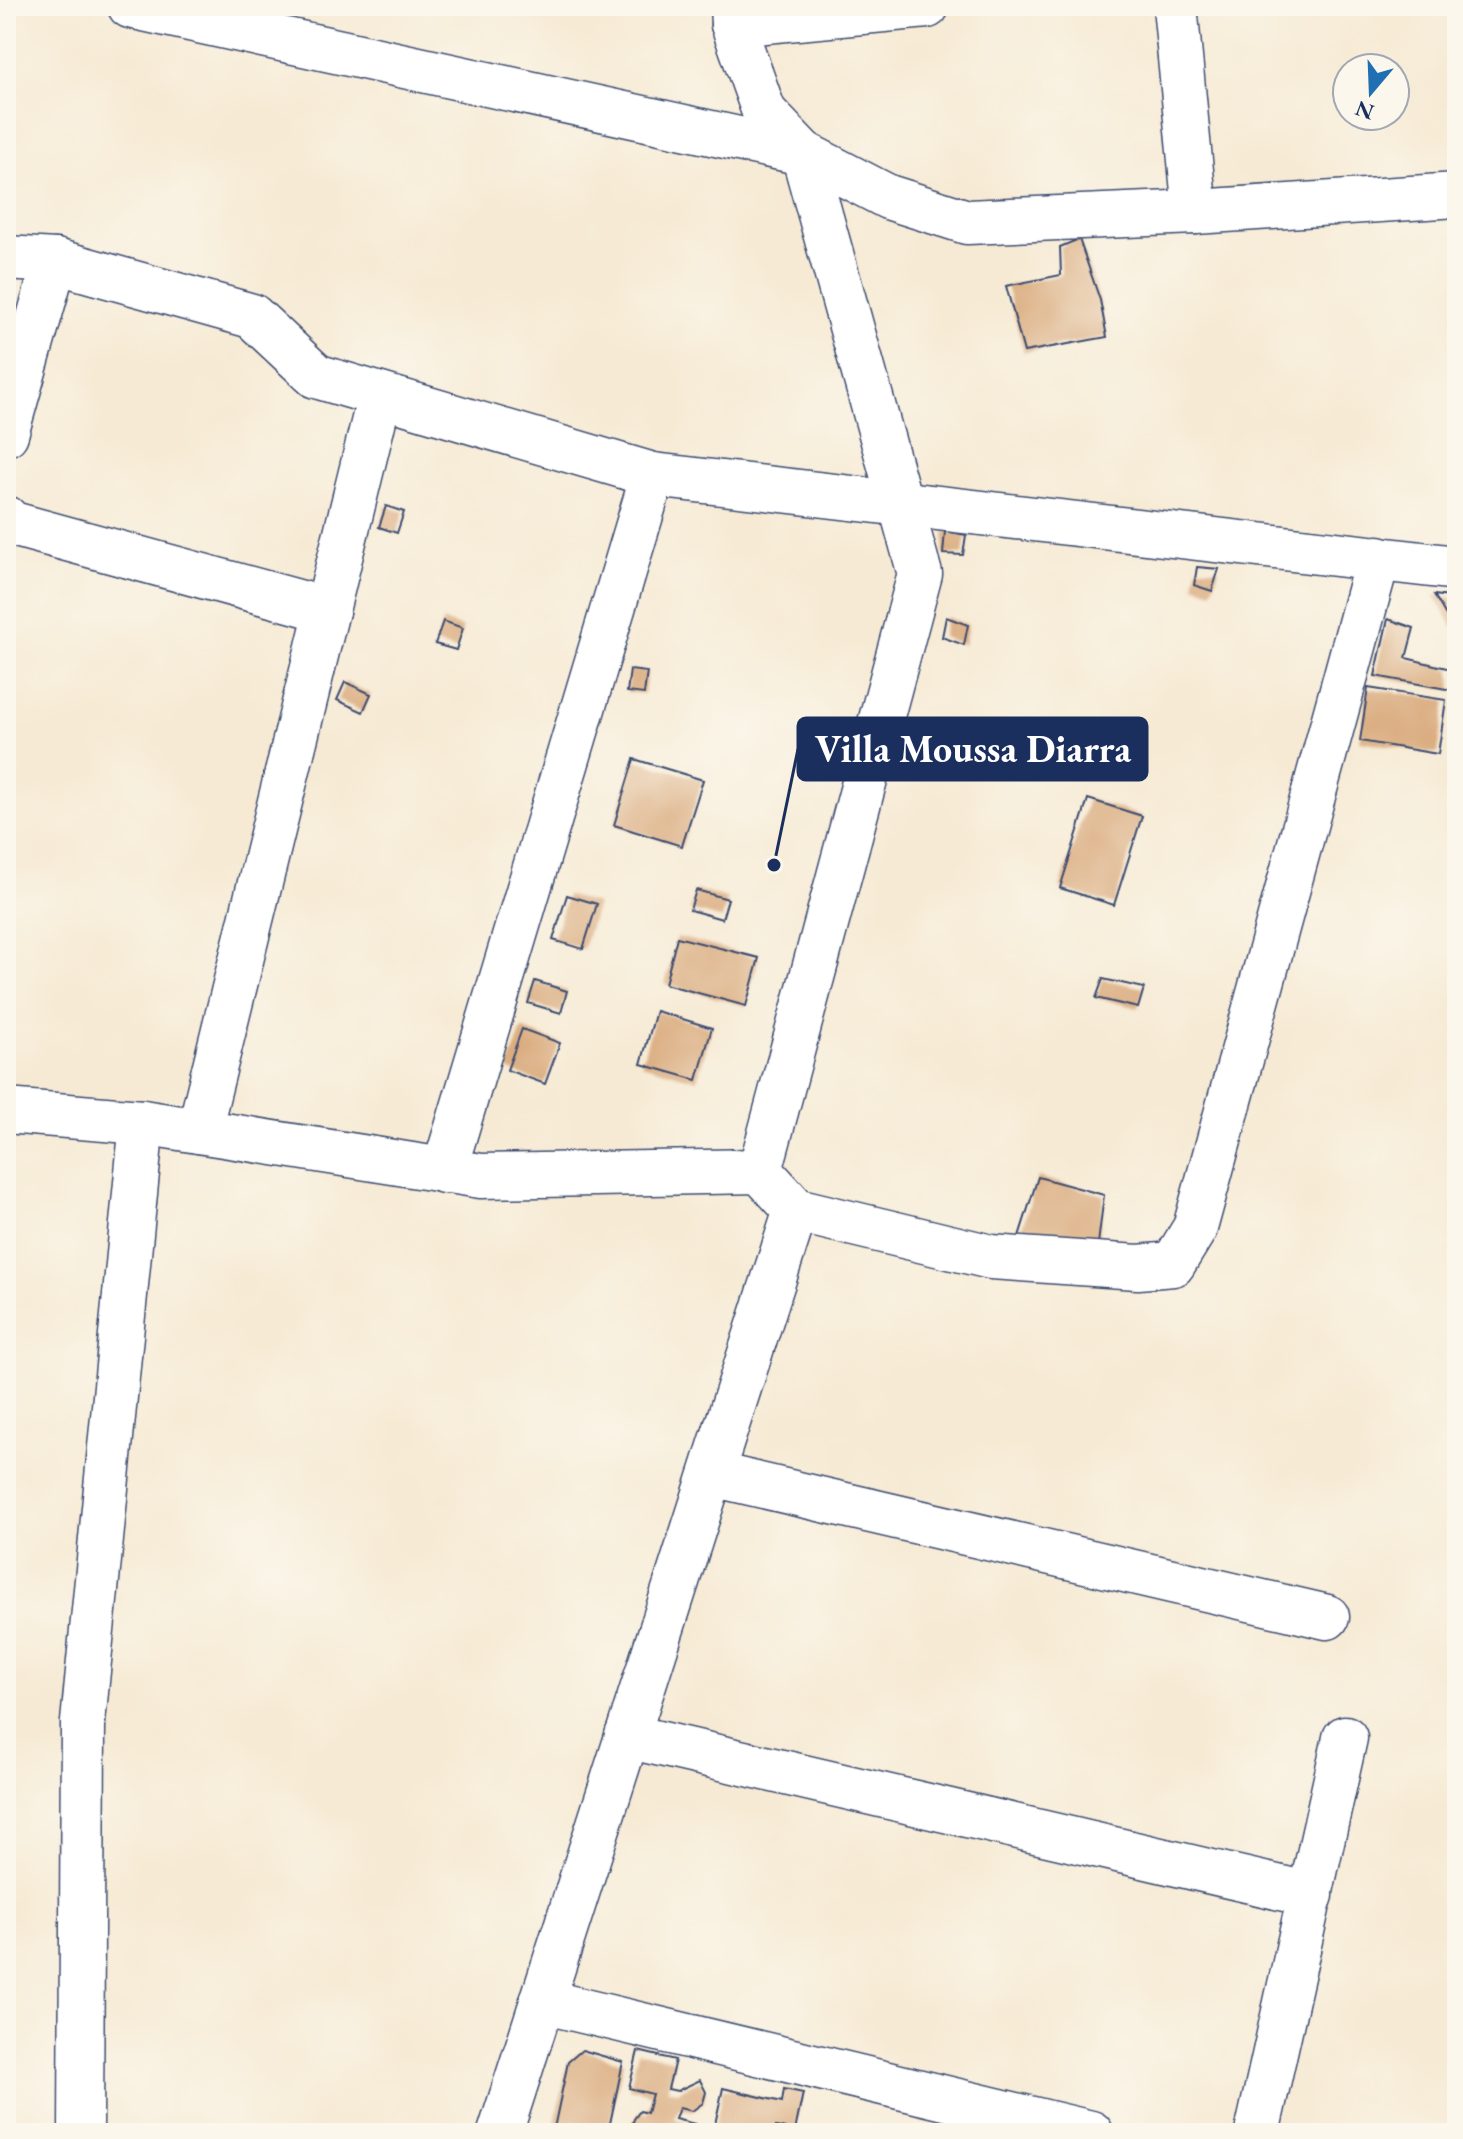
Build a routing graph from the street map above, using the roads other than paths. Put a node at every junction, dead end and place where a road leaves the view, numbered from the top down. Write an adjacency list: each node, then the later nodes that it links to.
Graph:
1 (130, 6): 4 (street)
2 (927, 6): 5 (street)
3 (1175, 6): 8 (street)
4 (191, 13): 6 (street)
5 (732, 15): 6 (street)
6 (803, 153): 8 (street); 14 (street)
7 (1457, 195): 8 (street)
8 (1195, 212)
9 (6, 258): 10 (street)
10 (55, 261): 11 (street); 12 (street)
11 (380, 395): 13 (street); 18 (street)
12 (6, 434)
13 (653, 475): 14 (street); 22 (street)
14 (900, 503): 16 (street); 23 (street)
15 (7, 524): 18 (street)
16 (1378, 558): 17 (street); 24 (street)
17 (1457, 568)
18 (327, 610): 21 (street)
19 (6, 1111): 20 (street)
20 (142, 1122): 21 (street); 31 (street)
21 (199, 1131): 22 (street)
22 (444, 1171): 23 (street)
23 (760, 1171): 24 (street)
24 (796, 1210): 25 (street)
25 (712, 1474): 26 (street); 27 (street)
26 (1327, 1617)
27 (627, 1736): 29 (street); 30 (street)
28 (1345, 1738): 29 (street)
29 (1311, 1895): 34 (street)
30 (542, 2001): 32 (street); 33 (street)
31 (81, 2133)
32 (500, 2133)
33 (1091, 2133)
34 (1257, 2133)

